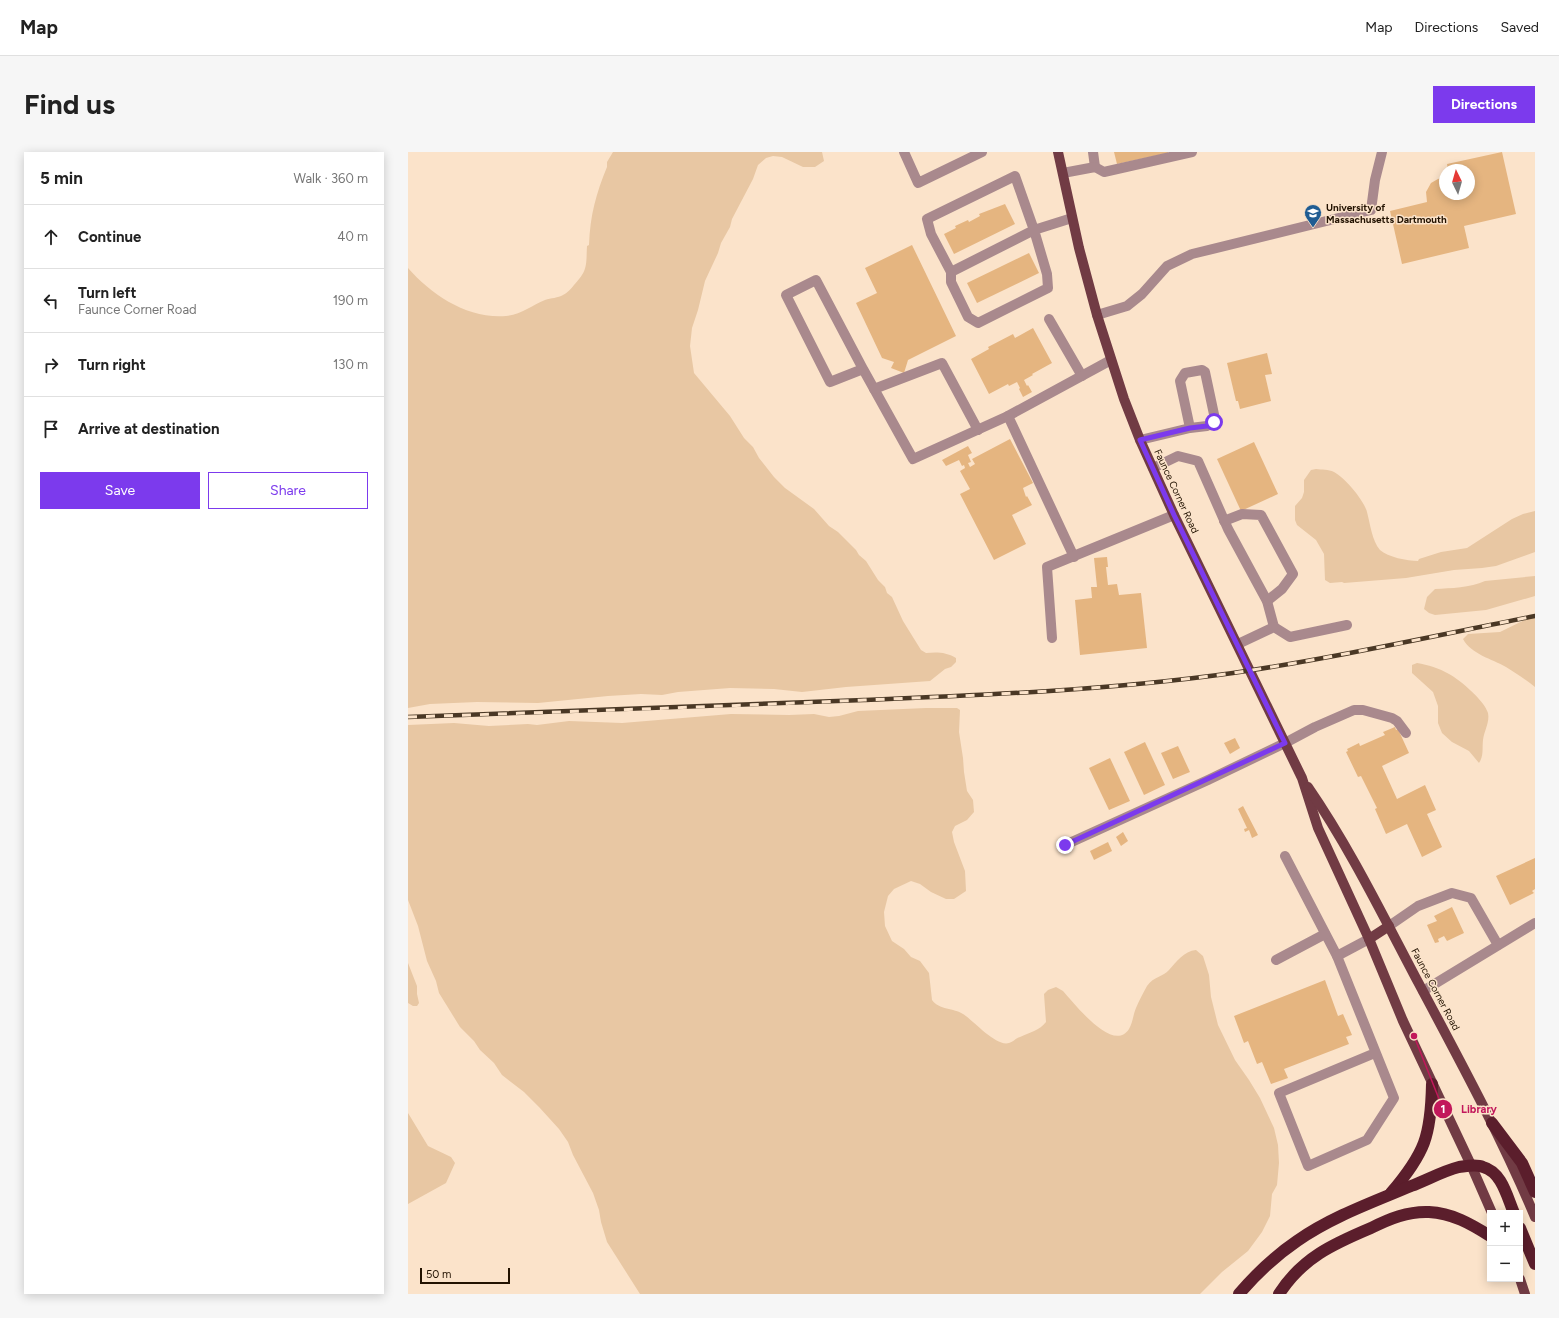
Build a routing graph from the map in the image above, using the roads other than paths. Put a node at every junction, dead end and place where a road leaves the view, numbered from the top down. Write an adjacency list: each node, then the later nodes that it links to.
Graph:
1 (904, 152): 2 (lane)
2 (982, 152)
3 (1058, 152): 8 (main road, Faunce Corner Road)
4 (1093, 152): 7 (lane)
5 (1192, 152): 7 (lane)
6 (1382, 152): 12 (lane)
7 (1095, 167): 8 (lane)
8 (1063, 173): 9 (main road, Faunce Corner Road)
9 (1072, 218): 10 (lane); 12 (main road, Faunce Corner Road)
10 (1034, 230): 11 (lane); 11 (lane); 11 (lane)
11 (951, 272)
12 (1097, 315): 14 (main road, Faunce Corner Road)
13 (1049, 320): 16 (lane)
14 (1111, 360): 16 (lane); 21 (main road, Faunce Corner Road)
15 (863, 369): 15 (lane); 17 (lane)
16 (1082, 376): 18 (lane)
17 (874, 389): 20 (lane); 20 (lane)
18 (1008, 416): 20 (lane); 25 (lane)
19 (1190, 428): 19 (lane); 21 (lane)
20 (978, 430)
21 (1140, 440): 22 (main road, Faunce Corner Road)
22 (1153, 468): 23 (main road, Faunce Corner Road); 24 (lane)
23 (1174, 515): 25 (lane); 30 (main road, Faunce Corner Road)
24 (1224, 521): 26 (lane); 26 (lane)
25 (1074, 557): 29 (lane)
26 (1267, 601): 28 (lane)
27 (1347, 625): 28 (lane)
28 (1274, 627): 30 (lane)
29 (1052, 638)
30 (1238, 644): 32 (main road, Faunce Corner Road)
31 (1406, 733): 32 (lane)
32 (1285, 743): 33 (main road, Faunce Corner Road); 34 (lane)
33 (1302, 778): 37 (main road, Faunce Corner Road); 39 (main road, Faunce Corner Road)
34 (1065, 845)
35 (1285, 856): 38 (lane)
36 (1535, 923): 40 (lane)
37 (1389, 926): 39 (main road); 40 (lane); 43 (main road, Faunce Corner Road)
38 (1325, 934): 41 (lane); 42 (lane)
39 (1368, 939): 41 (lane); 45 (main road, Faunce Corner Road)
40 (1498, 945): 43 (lane)
41 (1337, 956): 44 (lane)
42 (1276, 960)
43 (1423, 991): 46 (main road, Faunce Corner Road)
44 (1375, 1053): 44 (lane)
45 (1432, 1084): 47 (main road, Faunce Corner Road); 49 (highway)
46 (1492, 1123): 48 (highway); 52 (main road, Faunce Corner Road)
47 (1471, 1165): 49 (highway); 50 (main road, Faunce Corner Road); 51 (highway)
48 (1535, 1192)
49 (1390, 1195): 57 (highway)
50 (1491, 1210)
51 (1513, 1210)
52 (1535, 1217)
53 (1487, 1234): 58 (highway)
54 (1523, 1235): 55 (highway)
55 (1535, 1264)
56 (1521, 1282): 59 (main road)
57 (1239, 1294)
58 (1279, 1294)
59 (1525, 1294)

